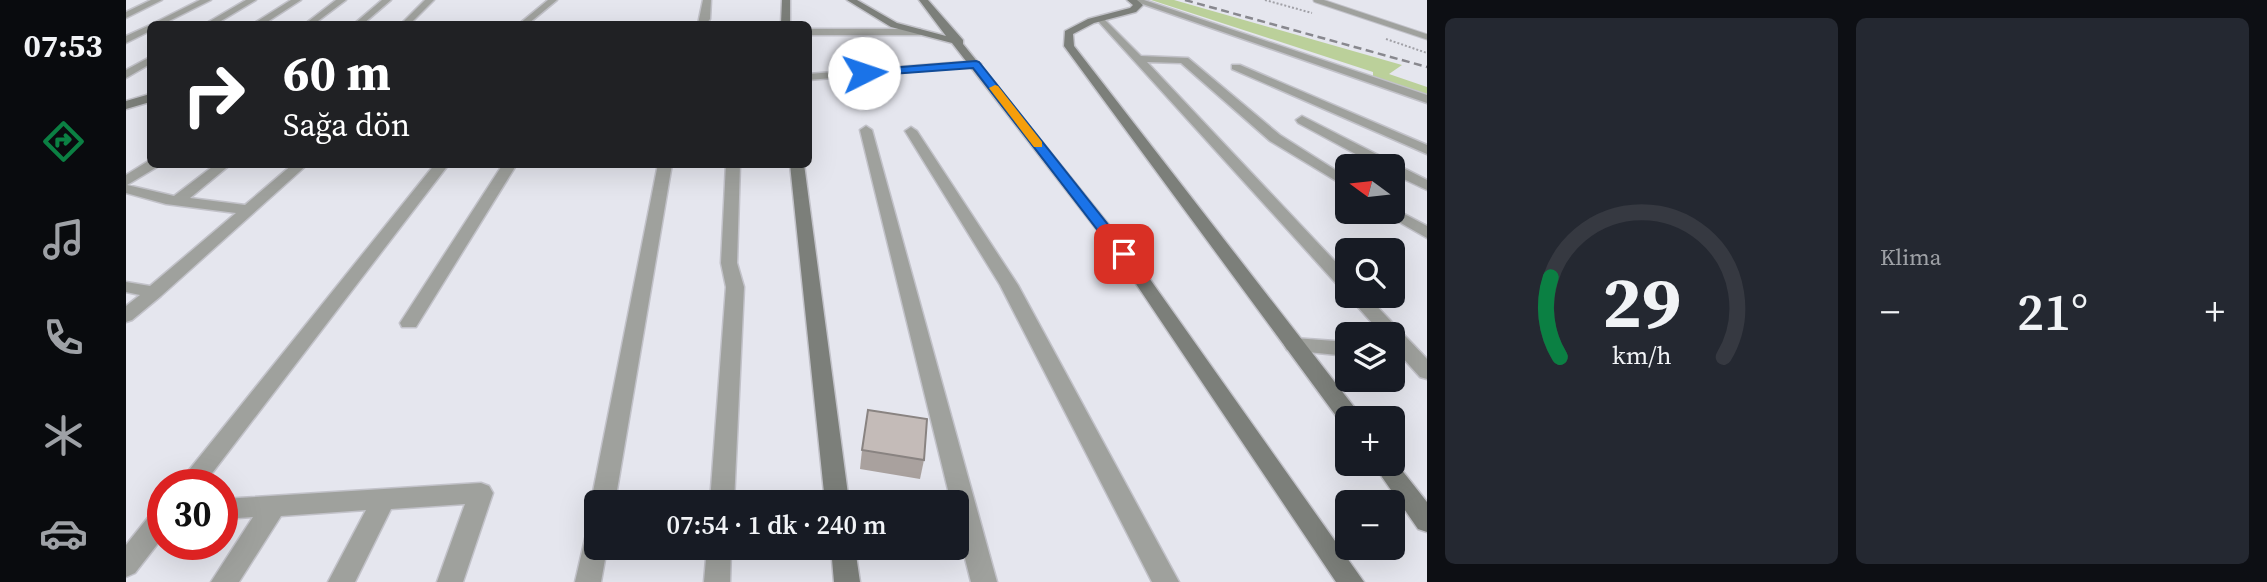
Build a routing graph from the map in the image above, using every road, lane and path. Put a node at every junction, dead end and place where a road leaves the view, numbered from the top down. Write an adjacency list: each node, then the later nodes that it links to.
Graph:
1 (158, 0): 16 (street)
2 (207, 0): 19 (street)
3 (252, 0): 20 (street)
4 (297, 0): 21 (street)
5 (342, 0): 22 (street)
6 (387, 0): 23 (street)
7 (430, 0): 24 (street)
8 (552, 0): 25 (street)
9 (707, 0): 26 (street)
10 (786, 0): 27 (street)
11 (851, 0): 30 (street)
12 (923, 0): 34 (street)
13 (1133, 0): 18 (street); 43 (street)
14 (1265, 0): 17 (path)
15 (1316, 0): 32 (lane)
16 (126, 15)
17 (1323, 17)
18 (1101, 19): 36 (street); 74 (street)
19 (163, 21)
20 (215, 21)
21 (263, 21)
22 (313, 21)
23 (362, 21)
24 (408, 21)
25 (527, 21)
26 (704, 21)
27 (786, 21)
28 (147, 30): 33 (street)
29 (812, 32): 30 (street)
30 (920, 32): 34 (street)
31 (1375, 35): 35 (path)
32 (1427, 37)
33 (126, 40)
34 (958, 42): 38 (street)
35 (1427, 52)
36 (1139, 59): 59 (street); 67 (street)
37 (147, 62): 40 (street)
38 (976, 64): 41 (street); 101 (street)
39 (1236, 67): 48 (street)
40 (126, 75)
41 (812, 77)
42 (147, 99): 44 (street)
43 (1427, 99)
44 (126, 105)
45 (1302, 120): 49 (street)
46 (866, 130): 99 (street)
47 (911, 131): 100 (street)
48 (1427, 150)
49 (1366, 154)
50 (147, 167): 60 (street)
51 (220, 168): 63 (street)
52 (297, 168): 64 (street)
53 (440, 168): 79 (street)
54 (507, 168): 73 (street)
55 (664, 168): 81 (street)
56 (733, 168): 82 (street)
57 (797, 168): 83 (street)
58 (1405, 175): 61 (street)
59 (1335, 176)
60 (126, 181)
61 (1427, 186)
62 (126, 189): 63 (street)
63 (177, 201): 64 (street)
64 (250, 210): 69 (street)
65 (1405, 220): 66 (street)
66 (1427, 233)
67 (1335, 272)
68 (126, 287): 69 (street)
69 (155, 292): 71 (street)
70 (1368, 308): 72 (street)
71 (126, 316)
72 (1381, 322)
73 (409, 323)
74 (1294, 345): 75 (street); 78 (street)
75 (1335, 348)
76 (1410, 355): 77 (street)
77 (1427, 372)
78 (1341, 406)
79 (202, 469)
80 (1393, 476): 87 (street)
81 (605, 490)
82 (723, 490)
83 (836, 490)
84 (384, 499): 85 (street); 94 (street); 95 (street)
85 (274, 506): 86 (street); 93 (street)
86 (238, 508)
87 (1427, 521)
88 (147, 538): 92 (street)
89 (592, 560): 96 (street)
90 (718, 560): 97 (street)
91 (844, 560): 98 (street)
92 (126, 565)
93 (224, 582)
94 (341, 582)
95 (450, 582)
96 (588, 582)
97 (717, 582)
98 (847, 582)
99 (984, 582)
100 (1166, 582)
101 (1352, 582)

